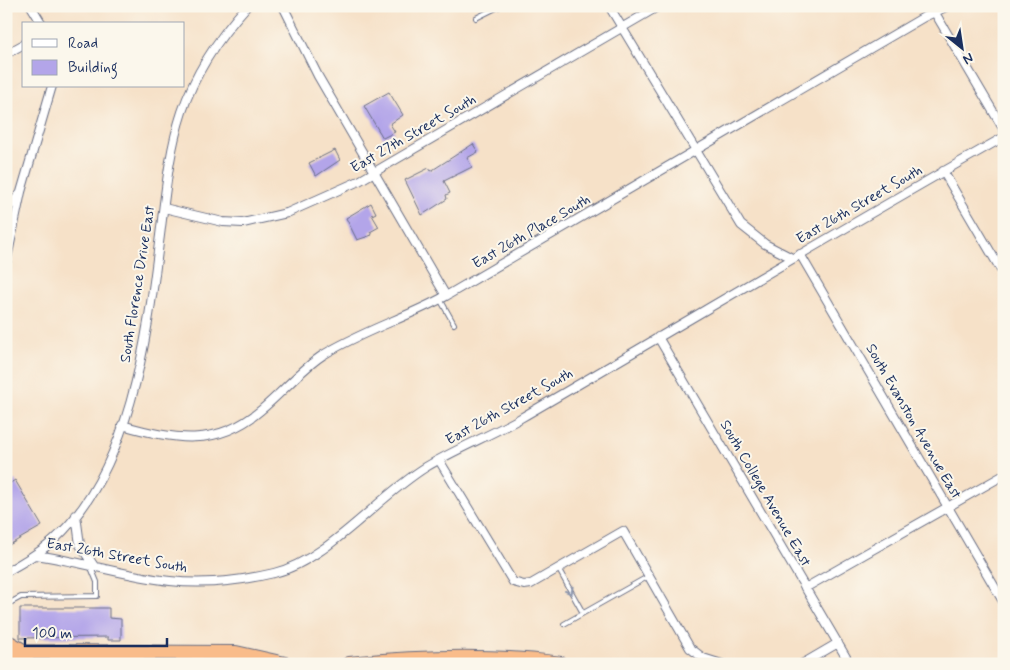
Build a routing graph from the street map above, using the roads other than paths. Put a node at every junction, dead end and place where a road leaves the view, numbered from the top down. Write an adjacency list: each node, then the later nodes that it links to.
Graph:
1 (31, 6): 10 (street)
2 (247, 6): 21 (street, South Florence Drive East)
3 (283, 6): 18 (street)
4 (500, 6): 9 (lane)
5 (609, 6): 11 (street)
6 (659, 6): 11 (street, East 27th Street South)
7 (948, 6): 8 (street, East 26th Place South)
8 (933, 9): 15 (street); 17 (street, East 26th Place South)
9 (476, 18)
10 (41, 22)
11 (622, 28): 17 (street); 18 (street, East 27th Street South)
12 (22, 45): 13 (street)
13 (6, 54)
14 (51, 88): 20 (street)
15 (1004, 130)
16 (1004, 137): 19 (street, East 26th Street South)
17 (695, 151): 24 (street); 27 (street, East 26th Place South)
18 (374, 172): 21 (street, East 27th Street South); 27 (street)
19 (943, 172): 23 (street, East 26th Street South); 26 (street)
20 (21, 192): 22 (street); 25 (street)
21 (164, 208): 30 (street, South Florence Drive East)
22 (6, 210)
23 (800, 254): 24 (street, East 26th Street South); 33 (street, South Evanston Avenue East)
24 (792, 258): 29 (street, East 26th Street South)
25 (6, 262)
26 (1004, 275)
27 (443, 298): 28 (lane); 30 (street, East 26th Place South)
28 (454, 324)
29 (658, 336): 31 (street, East 26th Street South); 40 (street, South College Avenue East)
30 (122, 425): 34 (street, South Florence Drive East)
31 (439, 460): 36 (street, East 26th Street South); 37 (street)
32 (1004, 475): 33 (street)
33 (948, 507): 40 (street); 41 (street, South Evanston Avenue East)
34 (76, 515): 35 (street, South Florence Drive East); 36 (street)
35 (35, 555): 36 (street, East 26th Street South); 38 (street, East 26th Street South)
36 (92, 566): 42 (lane)
37 (558, 568): 39 (street); 43 (lane, one-way to 43)
38 (6, 572)
39 (649, 576): 43 (lane); 52 (street)
40 (805, 588): 46 (street, South College Avenue East)
41 (1004, 603)
42 (6, 605)
43 (583, 613): 44 (lane)
44 (564, 624)
45 (6, 641): 47 (highway)
46 (838, 643): 53 (street); 54 (street, South College Avenue East)
47 (25, 652): 48 (highway); 49 (highway)
48 (6, 655)
49 (285, 664)
50 (349, 664): 51 (highway)
51 (561, 664)
52 (722, 664)
53 (802, 664)
54 (850, 664)

